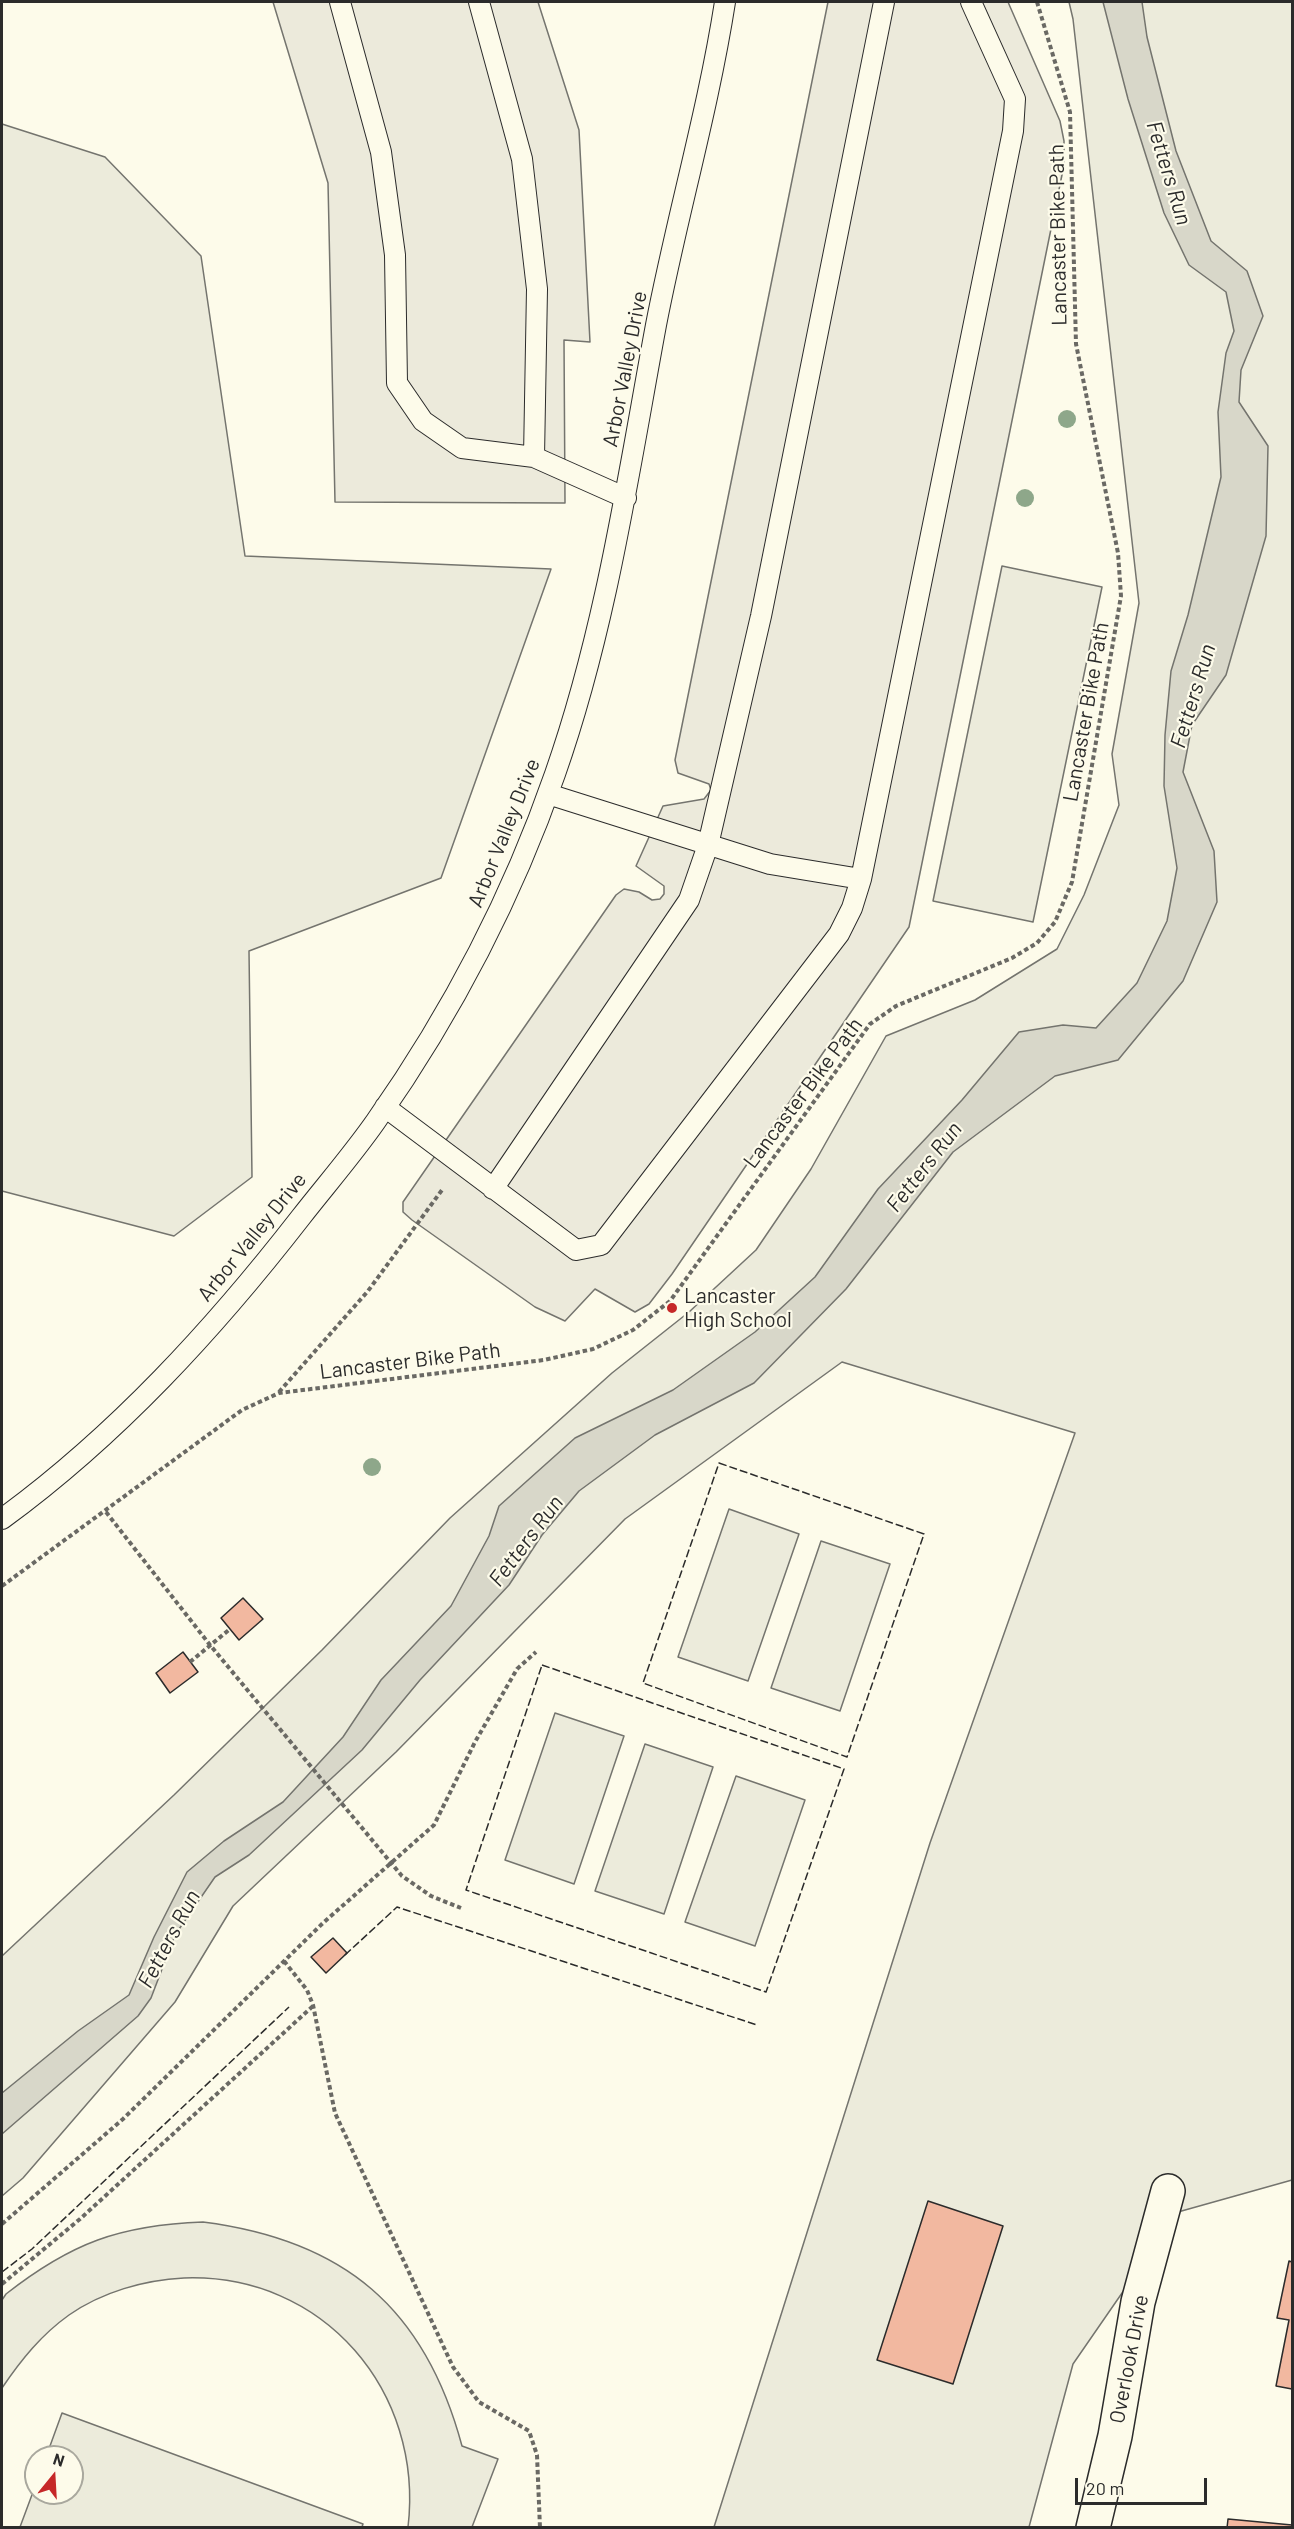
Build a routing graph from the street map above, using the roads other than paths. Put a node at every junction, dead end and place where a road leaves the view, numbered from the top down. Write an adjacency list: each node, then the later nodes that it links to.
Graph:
1 (340, 2): 6 (lane)
2 (479, 2): 6 (lane)
3 (726, 2): 7 (lane, Arbor Valley Drive)
4 (884, 2): 9 (lane)
5 (971, 2): 10 (lane)
6 (534, 457): 7 (lane)
7 (626, 498): 8 (lane, Arbor Valley Drive)
8 (548, 794): 9 (lane); 11 (lane, Arbor Valley Drive)
9 (708, 845): 10 (lane); 12 (lane)
10 (861, 879): 12 (lane)
11 (385, 1107): 12 (lane); 13 (lane, Arbor Valley Drive)
12 (493, 1188)
13 (2, 1518)
14 (1168, 2191): 15 (street, Overlook Drive)
15 (1093, 2528)

